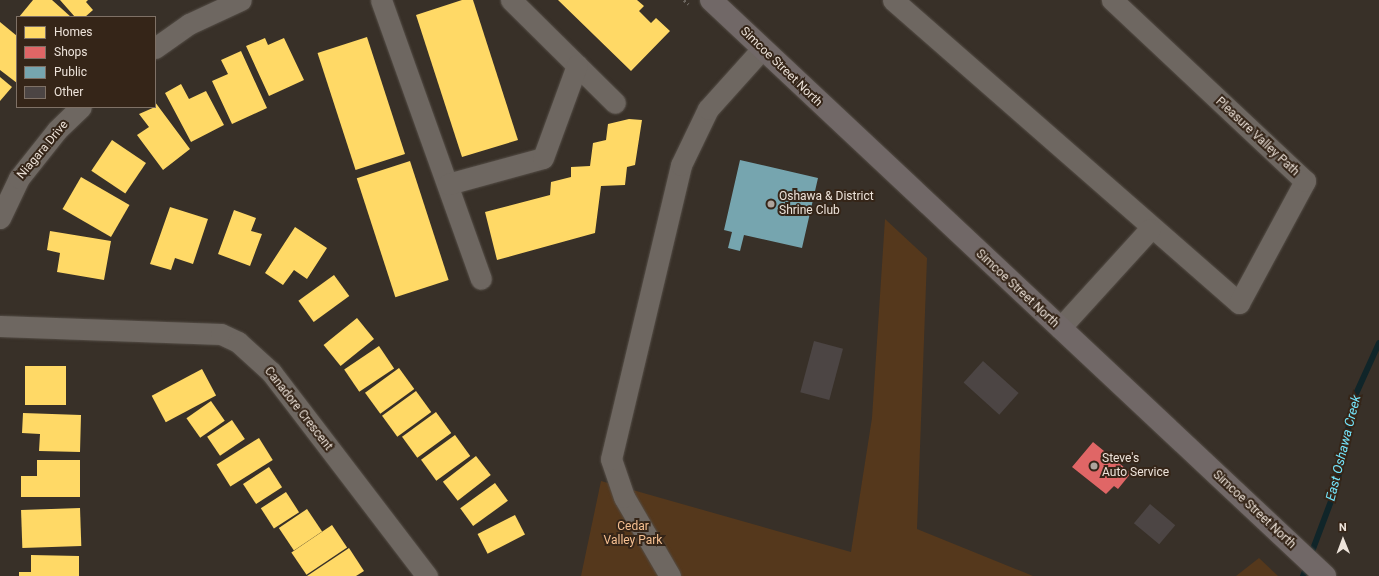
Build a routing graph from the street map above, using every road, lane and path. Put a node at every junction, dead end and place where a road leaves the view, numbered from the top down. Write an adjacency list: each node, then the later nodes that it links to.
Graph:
1 (241, 0): 7 (street)
2 (381, 0): 12 (street)
3 (511, 0): 9 (street)
4 (711, 0): 8 (main road, Simcoe Street North)
5 (893, 0): 14 (street, Pleasure Valley Path)
6 (1112, 0): 14 (street, Pleasure Valley Path)
7 (156, 47)
8 (761, 50): 17 (main road, Simcoe Street North); 19 (street)
9 (577, 65): 10 (street); 12 (street)
10 (615, 103)
11 (80, 108): 13 (street, Niagara Drive)
12 (448, 184): 15 (street)
13 (0, 218)
14 (1150, 229): 17 (street)
15 (481, 279)
16 (0, 326): 18 (street, Canadore Crescent)
17 (1060, 328): 20 (main road, Simcoe Street North)
18 (427, 576)
19 (670, 576)
20 (1325, 576)

